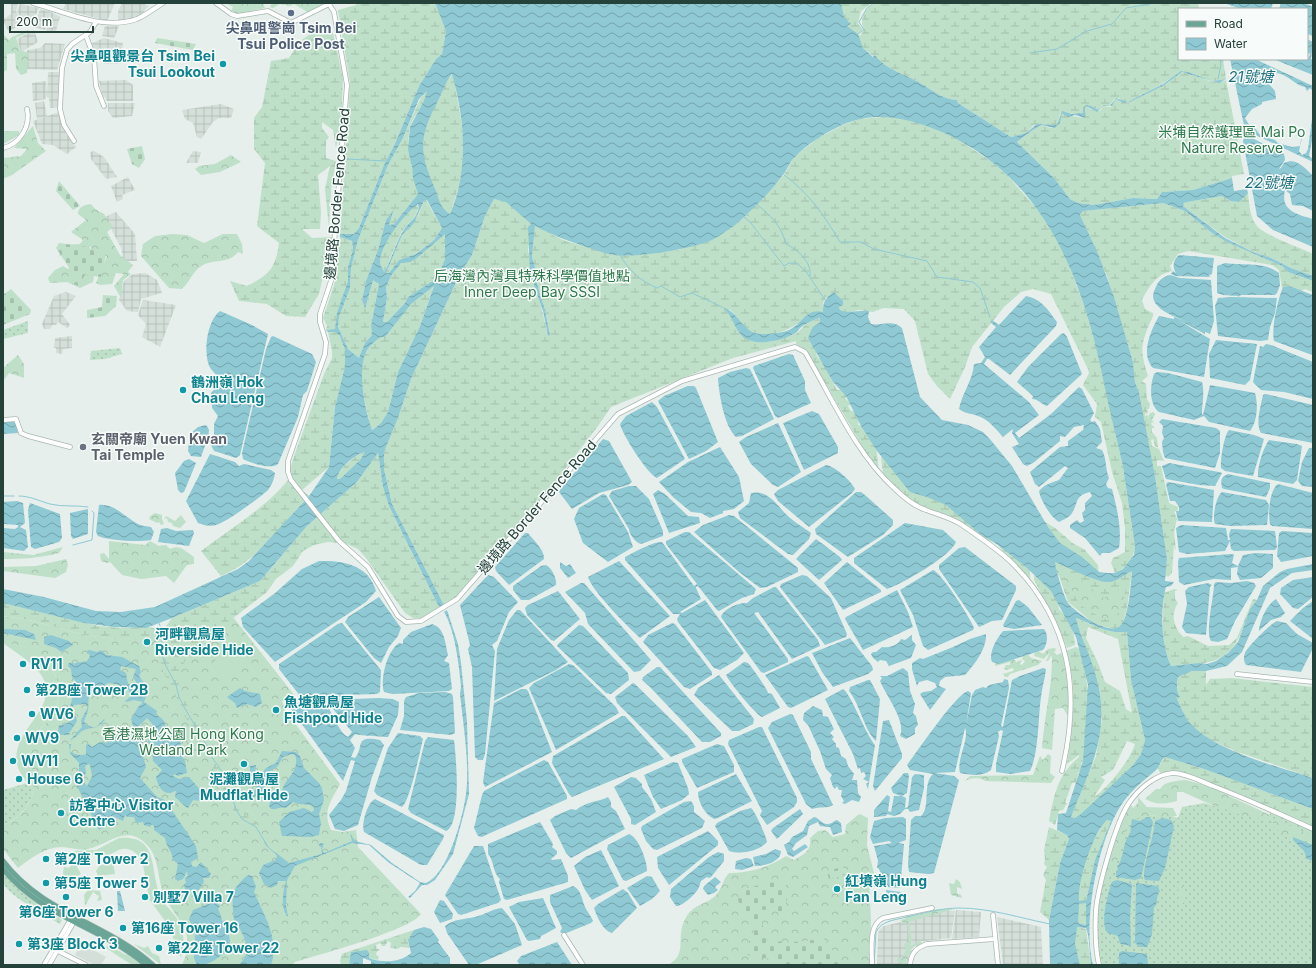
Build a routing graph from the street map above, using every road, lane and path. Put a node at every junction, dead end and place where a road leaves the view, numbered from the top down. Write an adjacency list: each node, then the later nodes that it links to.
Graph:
1 (33, 3): 5 (street)
2 (163, 3): 5 (street)
3 (216, 3): 4 (street)
4 (329, 4): 15 (street, 邊境路 Border Fence Road)
5 (96, 22): 6 (street)
6 (86, 36): 7 (street); 9 (street)
7 (104, 106)
8 (26, 109): 10 (street)
9 (74, 142)
10 (3, 148)
11 (3, 420): 12 (street)
12 (70, 447)
13 (1237, 674): 14 (street)
14 (1313, 682)
15 (1062, 770)
16 (1313, 829): 34 (street)
17 (3, 861): 21 (main road)
18 (3, 869): 21 (main road)
19 (932, 908): 31 (street)
20 (993, 915): 23 (street)
21 (73, 921): 24 (street); 25 (street); 28 (main road); 29 (main road)
22 (564, 935): 30 (street)
23 (995, 939): 32 (street); 33 (street)
24 (58, 951): 26 (street); 27 (street)
25 (44, 965)
26 (49, 965)
27 (86, 965)
28 (146, 965)
29 (153, 965)
30 (583, 965)
31 (872, 965)
32 (910, 965)
33 (998, 965)
34 (1098, 965)

